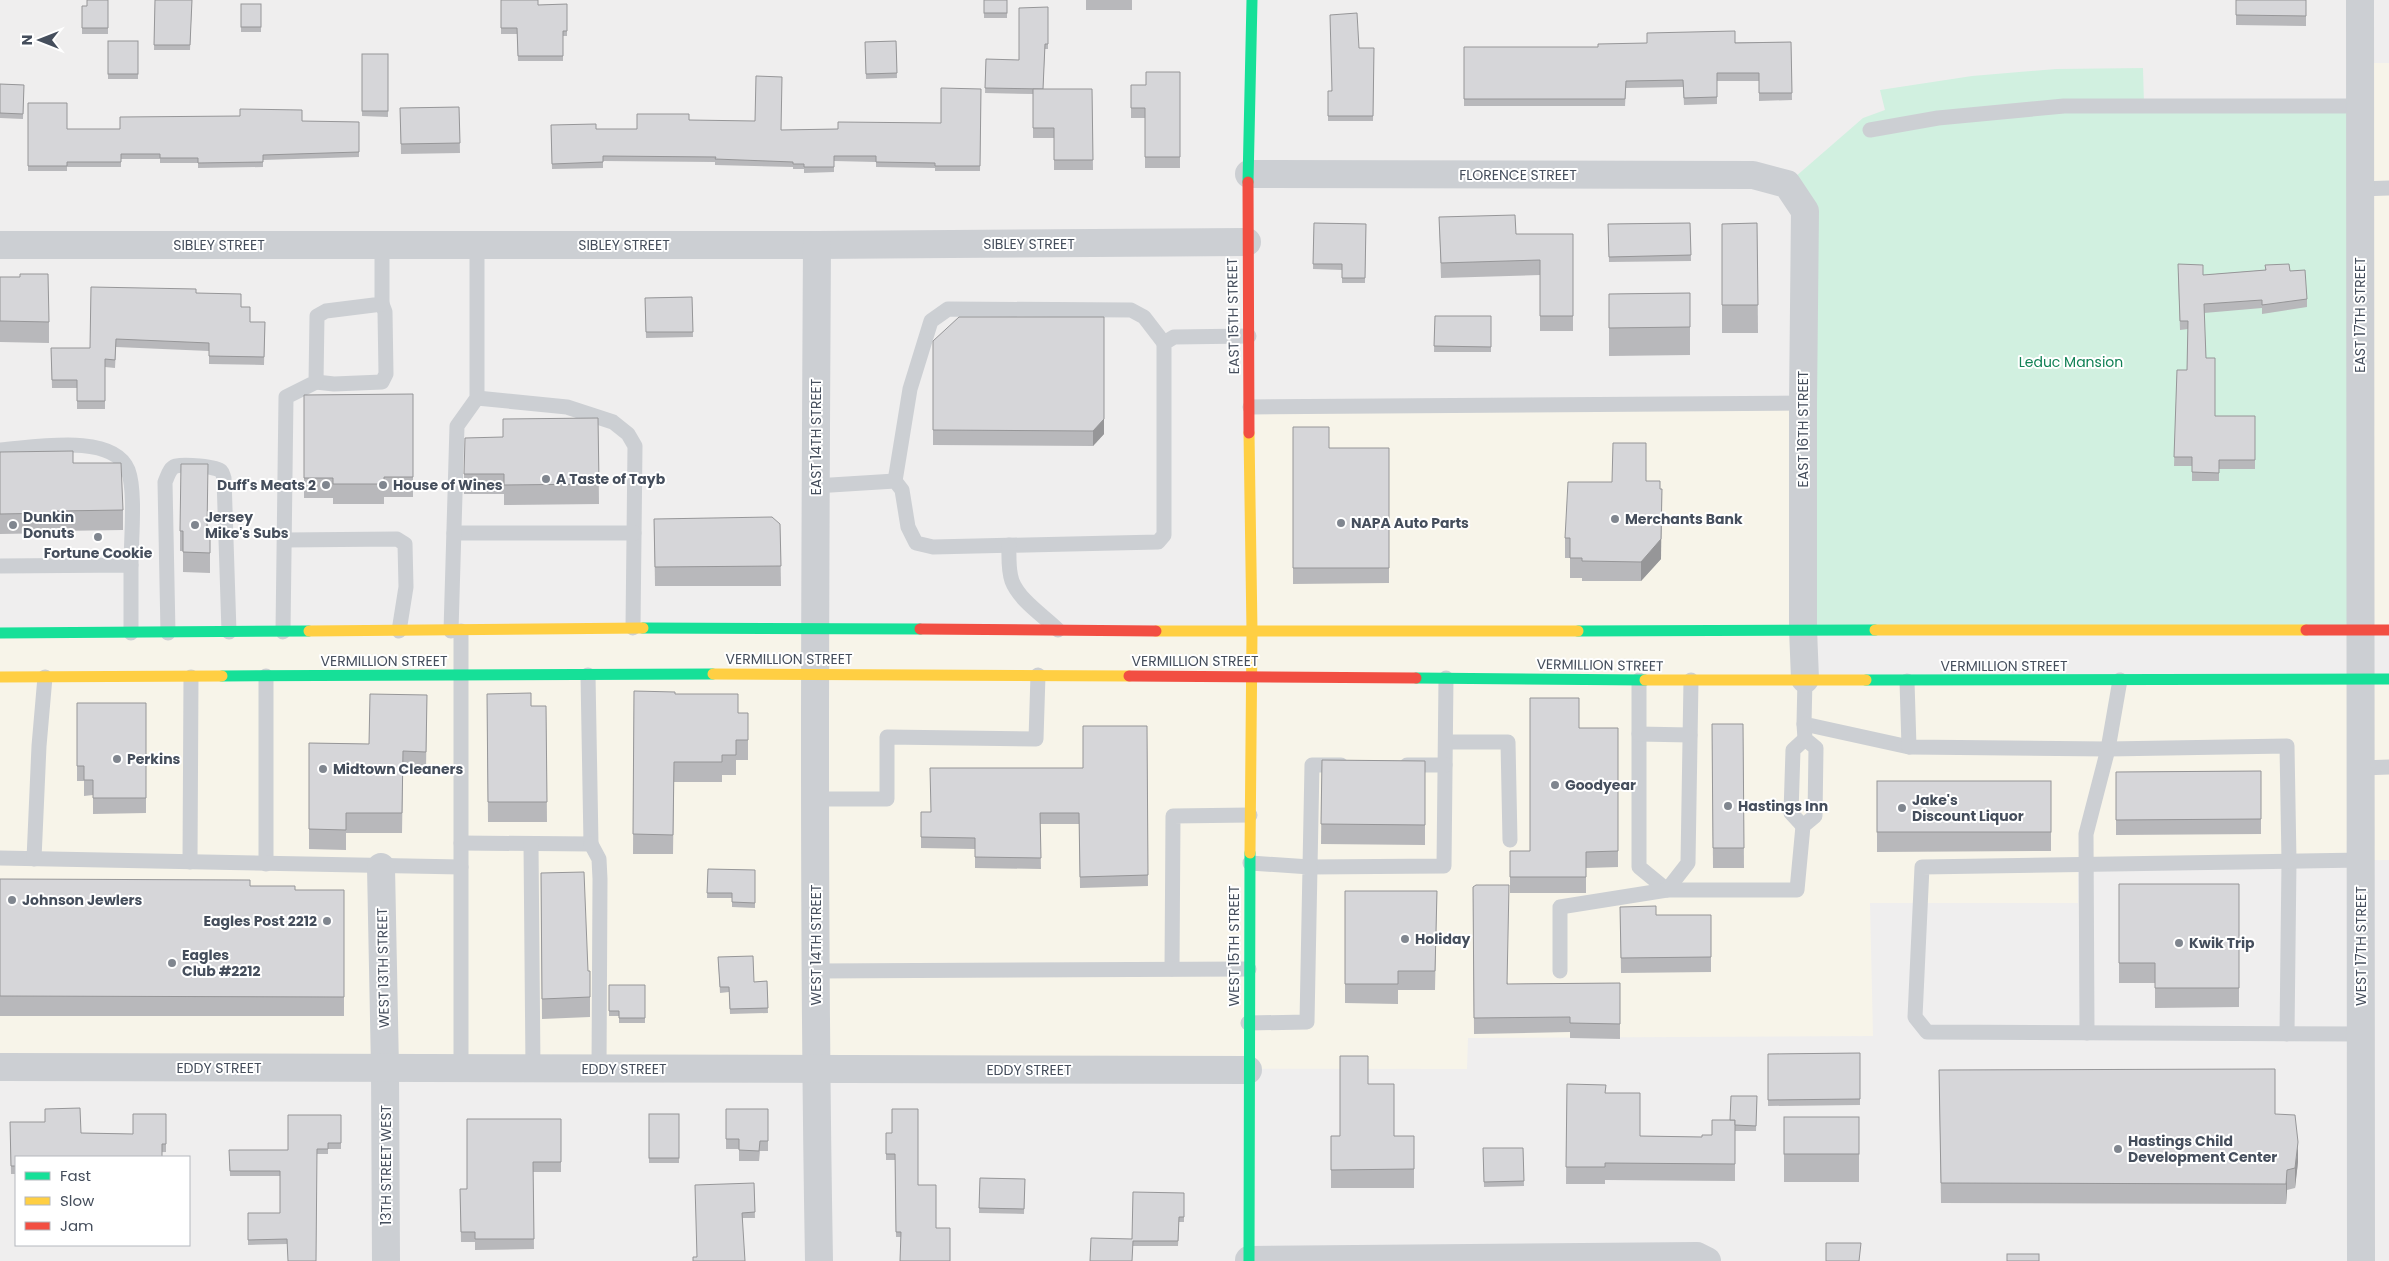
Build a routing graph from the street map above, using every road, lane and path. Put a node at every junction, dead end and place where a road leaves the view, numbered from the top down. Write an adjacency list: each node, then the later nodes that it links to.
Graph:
1 (1252, 0): 5 (main road, EAST 15TH STREET)
2 (2360, 0): 3 (street, EAST 17TH STREET)
3 (2359, 106): 4 (lane); 8 (street, EAST 17TH STREET)
4 (1870, 130)
5 (1249, 174): 6 (street, FLORENCE STREET); 9 (main road, EAST 15TH STREET)
6 (1787, 184): 19 (street, EAST 16TH STREET)
7 (2389, 188): 8 (lane)
8 (2359, 189): 34 (street, EAST 17TH STREET)
9 (1247, 242): 13 (street, SIBLEY STREET); 15 (main road, EAST 15TH STREET)
10 (0, 245): 11 (street, SIBLEY STREET)
11 (382, 245): 12 (street, SIBLEY STREET); 14 (lane)
12 (477, 245): 13 (street, SIBLEY STREET); 18 (lane)
13 (817, 245): 23 (street, EAST 14TH STREET)
14 (382, 304): 17 (lane); 17 (lane)
15 (1249, 336): 16 (lane); 20 (main road, EAST 15TH STREET)
16 (1164, 343): 22 (lane); 27 (lane)
17 (316, 382): 26 (lane)
18 (478, 398): 24 (lane); 25 (lane)
19 (1803, 403): 20 (lane); 33 (street, EAST 16TH STREET)
20 (1250, 407): 38 (main road, EAST 15TH STREET)
21 (0, 450): 28 (lane)
22 (895, 481): 23 (lane); 27 (lane)
23 (815, 486): 31 (street, EAST 14TH STREET)
24 (454, 533): 25 (lane); 37 (lane)
25 (634, 533): 30 (lane)
26 (285, 540): 36 (lane); 40 (lane)
27 (1009, 545): 32 (lane)
28 (131, 565): 29 (lane); 42 (lane)
29 (0, 566)
30 (632, 628): 31 (main road); 37 (main road)
31 (814, 628): 32 (main road); 44 (street, WEST 14TH STREET)
32 (1058, 630): 38 (main road)
33 (1803, 630): 34 (main road); 38 (main road); 54 (street, EAST 16TH STREET)
34 (2361, 630): 35 (main road); 58 (street, WEST 17TH STREET)
35 (2389, 630)
36 (399, 631): 37 (main road); 40 (main road)
37 (456, 631): 45 (lane)
38 (1252, 631): 50 (main road, WEST 15TH STREET)
39 (229, 632): 40 (main road); 43 (main road); 43 (lane)
40 (283, 632)
41 (0, 633): 42 (main road)
42 (131, 633): 43 (main road)
43 (168, 633)
44 (815, 674): 46 (main road, VERMILLION STREET); 47 (main road, VERMILLION STREET); 72 (street, WEST 14TH STREET)
45 (462, 675): 46 (main road, VERMILLION STREET); 49 (main road, VERMILLION STREET); 76 (lane)
46 (588, 675): 78 (lane)
47 (1038, 675): 50 (main road, VERMILLION STREET); 72 (lane)
48 (191, 676): 49 (main road, VERMILLION STREET); 52 (main road, VERMILLION STREET); 83 (lane)
49 (266, 676): 84 (lane)
50 (1251, 676): 53 (main road, VERMILLION STREET); 73 (main road, WEST 15TH STREET)
51 (0, 677): 52 (main road, VERMILLION STREET)
52 (45, 677): 80 (lane)
53 (1446, 678): 55 (main road, VERMILLION STREET); 64 (lane)
54 (1805, 679): 56 (main road, VERMILLION STREET); 60 (main road, VERMILLION STREET); 61 (lane)
55 (1638, 680): 56 (main road, VERMILLION STREET); 62 (lane)
56 (1691, 680): 63 (lane)
57 (2120, 680): 58 (main road, VERMILLION STREET); 60 (main road, VERMILLION STREET); 66 (lane)
58 (2362, 680): 59 (main road, VERMILLION STREET); 71 (street, WEST 17TH STREET)
59 (2389, 680)
60 (1907, 681): 65 (lane)
61 (1804, 732): 65 (lane); 74 (lane); 74 (lane)
62 (1639, 734): 63 (lane); 90 (lane)
63 (1690, 735): 90 (lane)
64 (1446, 742): 69 (lane); 75 (lane)
65 (1909, 747): 66 (lane)
66 (2108, 749): 82 (lane); 86 (lane)
67 (1359, 765): 89 (lane)
68 (1388, 765): 69 (lane)
69 (1445, 765): 89 (lane)
70 (2389, 767): 71 (lane)
71 (2362, 768): 81 (street, WEST 17TH STREET)
72 (815, 799): 93 (street, WEST 14TH STREET)
73 (1250, 815): 85 (main road, WEST 15TH STREET); 91 (lane)
74 (1803, 826): 90 (lane)
75 (1510, 840)
76 (461, 843): 77 (lane); 88 (lane)
77 (531, 844): 78 (lane); 102 (lane)
78 (591, 844): 103 (lane)
79 (0, 858): 80 (lane)
80 (34, 858): 83 (lane)
81 (2362, 860): 82 (lane); 98 (street, WEST 17TH STREET)
82 (2289, 861): 86 (lane); 97 (lane)
83 (190, 862): 84 (lane)
84 (266, 864): 87 (lane)
85 (1250, 864): 89 (lane); 92 (main road, WEST 15TH STREET)
86 (2087, 865): 96 (lane); 96 (lane)
87 (381, 867): 88 (lane); 100 (street, WEST 13TH STREET)
88 (461, 867): 101 (lane)
89 (1310, 867): 95 (lane)
90 (1667, 890): 94 (lane)
91 (1172, 969): 92 (lane); 93 (lane)
92 (1249, 969): 95 (main road, WEST 15TH STREET)
93 (816, 970): 104 (street, WEST 14TH STREET)
94 (1560, 972)
95 (1248, 1024): 105 (main road, WEST 15TH STREET)
96 (2087, 1033): 97 (lane)
97 (2287, 1034): 98 (lane)
98 (2361, 1034): 110 (street, WEST 17TH STREET)
99 (0, 1066): 100 (street, EDDY STREET)
100 (386, 1069): 101 (street, EDDY STREET); 107 (street, 13TH STREET WEST)
101 (461, 1069): 102 (street, EDDY STREET)
102 (533, 1069): 103 (street, EDDY STREET)
103 (599, 1069): 104 (street, EDDY STREET)
104 (816, 1069): 105 (street, EDDY STREET); 108 (street, WEST 14TH STREET)
105 (1248, 1070): 106 (main road, WEST 15TH STREET)
106 (1249, 1260): 109 (street)
107 (386, 1261)
108 (819, 1261)
109 (1708, 1261)
110 (2361, 1261)

